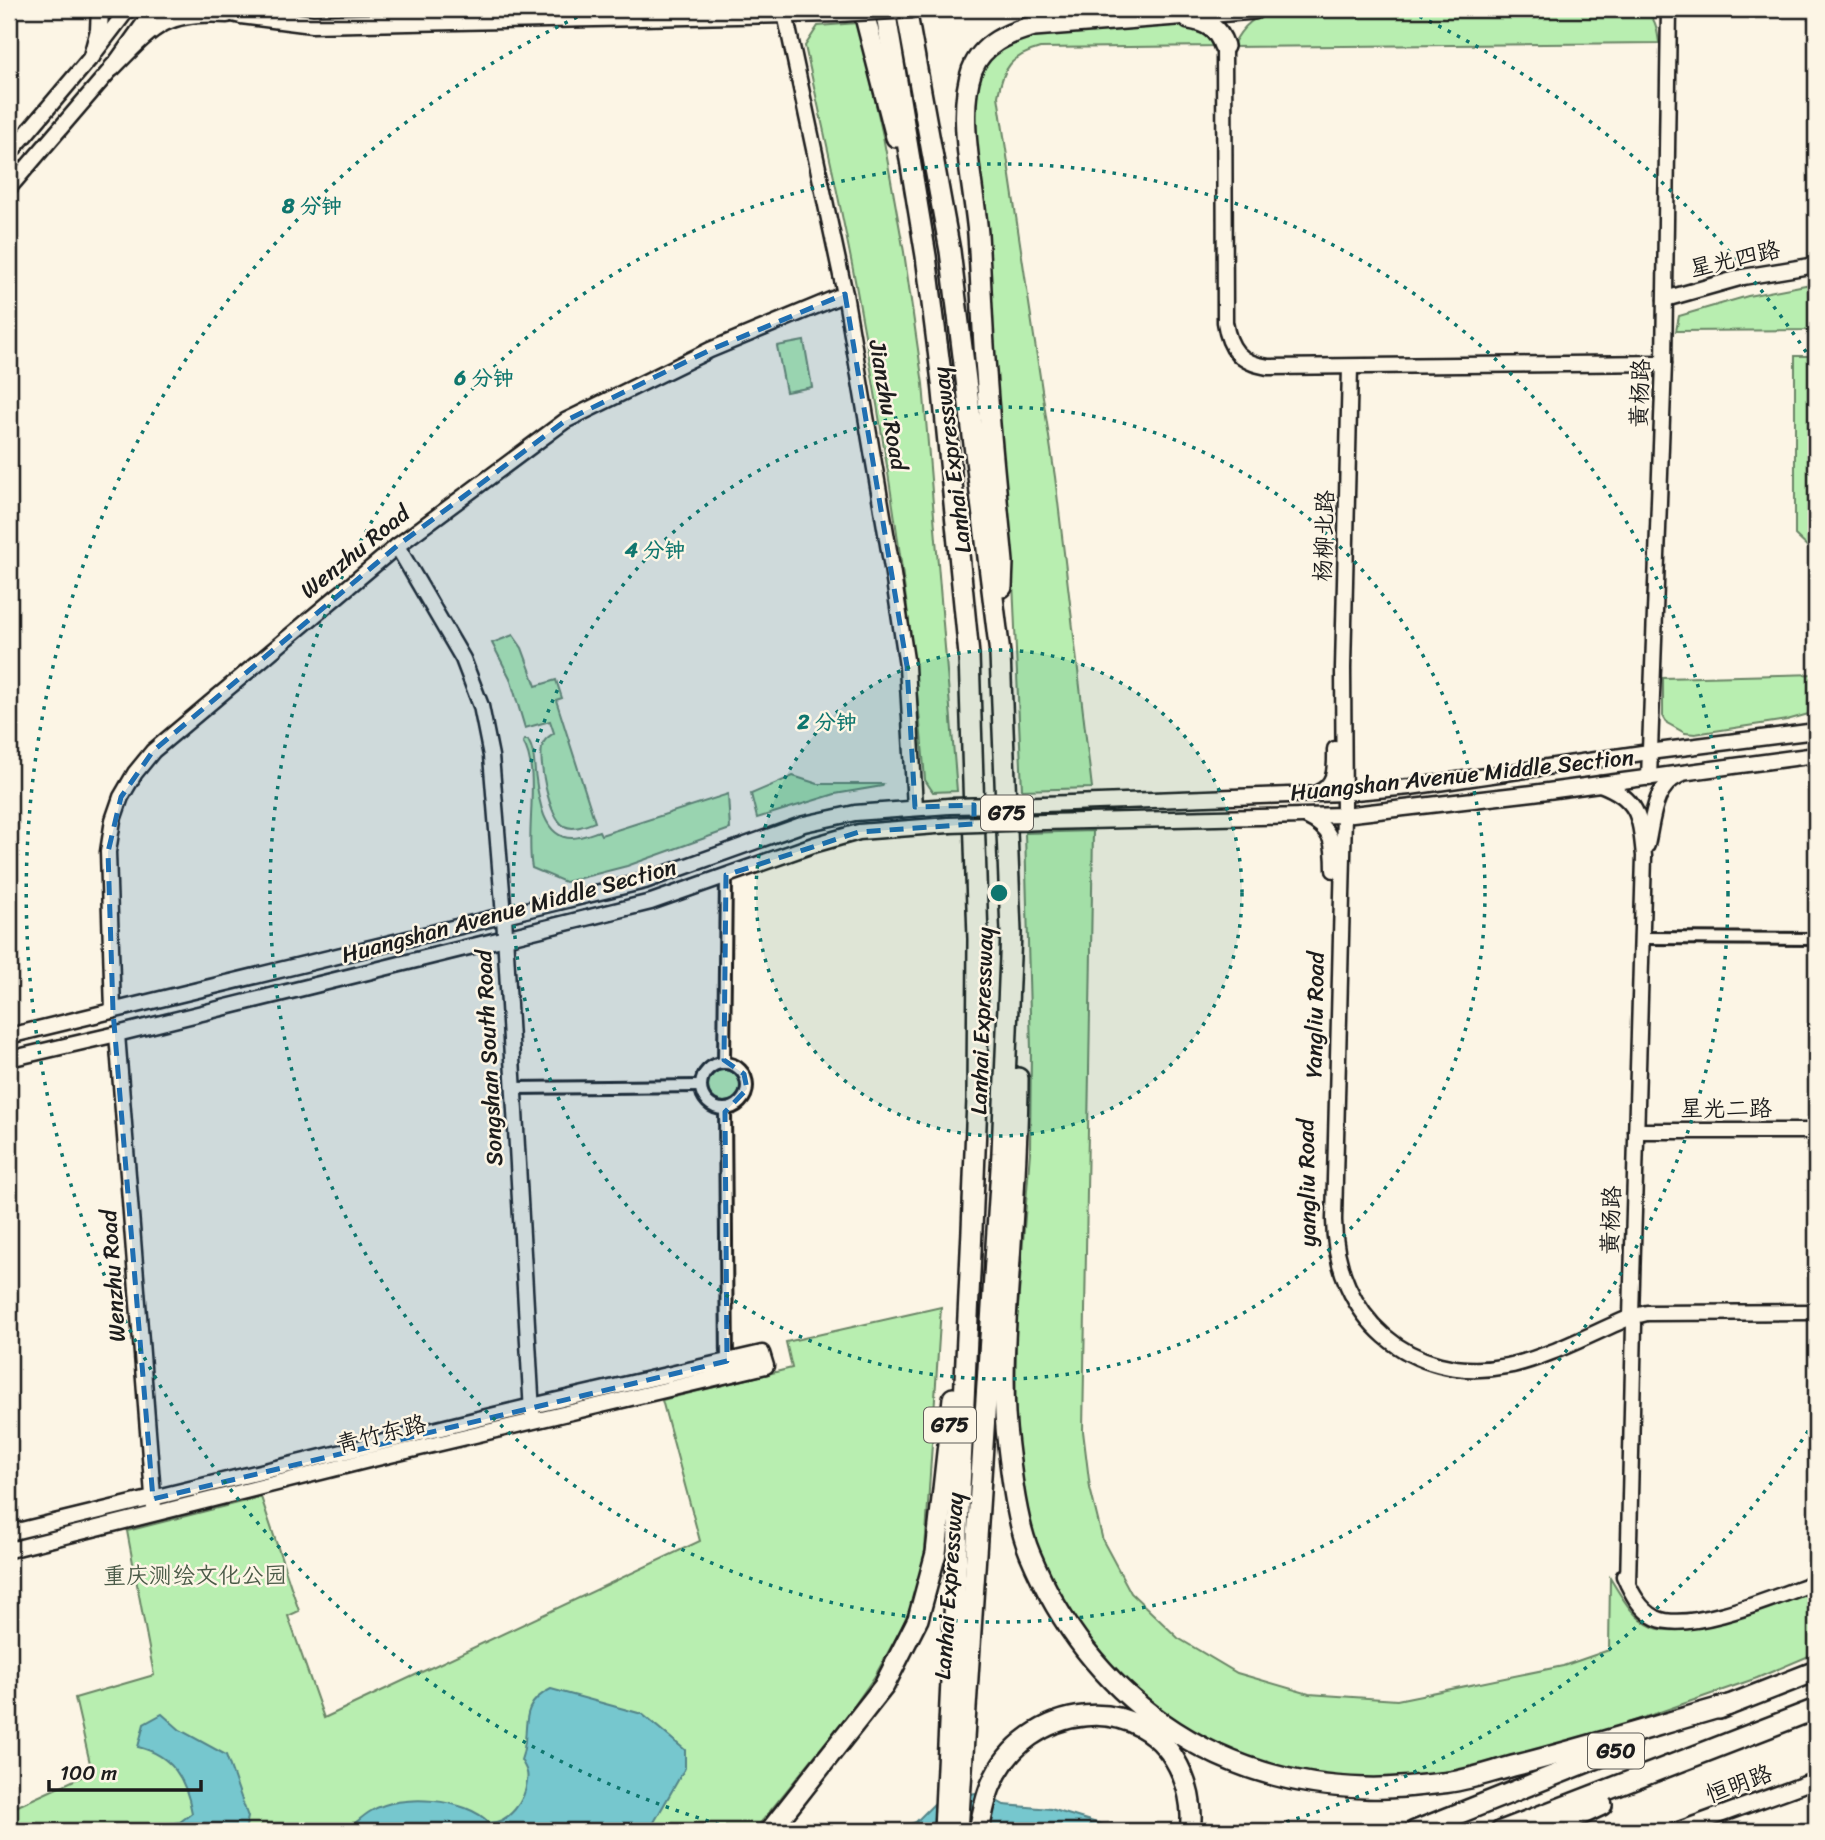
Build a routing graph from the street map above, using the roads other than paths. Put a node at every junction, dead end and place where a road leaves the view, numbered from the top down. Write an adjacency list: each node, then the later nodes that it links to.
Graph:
1 (100, 9): 15 (main road)
2 (128, 9): 15 (street)
3 (154, 9): 16 (street)
4 (215, 9): 12 (main road)
5 (863, 9): 19 (highway)
6 (885, 9): 19 (highway, Lanhai Expressway / G75)
7 (906, 9): 26 (highway, Lanhai Expressway / G75)
8 (913, 9): 11 (main road, bridge)
9 (1668, 9): 22 (street, 黄杨路)
10 (1251, 10): 13 (highway); 14 (highway)
11 (785, 12): 12 (main road); 21 (street, Jianzhu Road)
12 (241, 15): 16 (main road)
13 (1174, 16): 14 (highway); 26 (highway)
14 (1224, 46): 24 (street)
15 (92, 56): 17 (street)
16 (112, 68): 18 (street)
17 (9, 154)
18 (9, 188)
19 (926, 256): 56 (highway, Lanhai Expressway / G75)
20 (1816, 265): 22 (street, 星光四路)
21 (845, 294): 25 (street, Wenzhu Road); 36 (street, Jianzhu Road)
22 (1665, 299): 23 (street, 黄杨路)
23 (1664, 363): 24 (street); 29 (street, 黄杨路)
24 (1350, 367): 27 (street, 杨柳北路)
25 (397, 546): 41 (street, Songshan South Road); 46 (street, Wenzhu Road)
26 (1000, 654): 42 (highway, Lanhai Expressway / G75)
27 (1343, 706): 34 (street, Yangliu Road); 35 (street)
28 (1816, 731): 29 (street, Huangshan Avenue Middle Section)
29 (1650, 752): 32 (street, 黄杨路); 34 (street, Huangshan Avenue Middle Section)
30 (1816, 755): 31 (street, Huangshan Avenue Middle Section)
31 (1686, 773): 32 (street, Huangshan Avenue Middle Section); 39 (street)
32 (1649, 778): 33 (street, Huangshan Avenue Middle Section)
33 (1600, 784): 37 (street, Huangshan Avenue Middle Section); 39 (street)
34 (1344, 793): 35 (street, Huangshan Avenue Middle Section); 37 (street, Yangliu Road)
35 (1312, 795): 36 (street, Huangshan Avenue Middle Section, bridge)
36 (915, 807): 41 (street, Huangshan Avenue Middle Section)
37 (1344, 815): 38 (street, Huangshan Avenue Middle Section); 59 (street, Yangliu Road)
38 (1307, 817): 40 (street, Huangshan Avenue Middle Section, bridge); 59 (street, yangliu Road)
39 (1644, 856): 44 (street, 黄杨路)
40 (726, 875): 43 (street, Huangshan Avenue Middle Section); 50 (street)
41 (503, 916): 43 (street, Songshan South Road); 46 (street, Huangshan Avenue Middle Section)
42 (1012, 932): 69 (highway, Lanhai Expressway / G75); 71 (highway)
43 (505, 937): 47 (street, Huangshan Avenue Middle Section); 52 (street, Songshan South Road)
44 (1642, 938): 45 (street); 54 (street, 黄杨路)
45 (1816, 939)
46 (113, 1011): 48 (street, Huangshan Avenue Middle Section)
47 (117, 1034): 49 (street, Huangshan Avenue Middle Section); 64 (street, Wenzhu Road)
48 (9, 1036)
49 (9, 1059)
50 (724, 1062): 51 (street); 53 (street)
51 (701, 1086): 52 (street); 53 (street)
52 (513, 1088): 62 (street, Songshan South Road)
53 (725, 1109): 61 (street)
54 (1636, 1131): 55 (street, 星光二路); 59 (street, 黄杨路)
55 (1816, 1131)
56 (972, 1230): 69 (highway); 75 (highway, G75)
57 (1816, 1312): 59 (street, yangliu Road)
58 (1816, 1321): 59 (street, yangliu Road)
59 (1631, 1323): 68 (street, 黄杨路)
60 (764, 1359): 61 (street, 青竹东路)
61 (727, 1368): 62 (street, 青竹东路); 63 (street, 青竹东路)
62 (532, 1406): 63 (street, Songshan South Road); 64 (street, 青竹东路)
63 (532, 1421): 65 (street, 青竹东路)
64 (153, 1499): 65 (street, Wenzhu Road); 66 (street, 青竹东路)
65 (155, 1514): 67 (street, 青竹东路)
66 (9, 1533)
67 (9, 1550)
68 (1816, 1583)
69 (962, 1624): 76 (highway); 77 (highway, Lanhai Expressway / G75)
70 (1816, 1671): 71 (highway, G50)
71 (1729, 1705): 80 (highway, G50)
72 (1816, 1709): 73 (highway, G50)
73 (1739, 1740): 81 (highway, G50); 82 (highway)
74 (1816, 1780): 83 (street, 恒明路)
75 (770, 1831)
76 (944, 1831)
77 (958, 1831)
78 (979, 1831): 79 (highway)
79 (1190, 1831)
80 (1415, 1831)
81 (1501, 1831)
82 (1546, 1831)
83 (1676, 1831)

